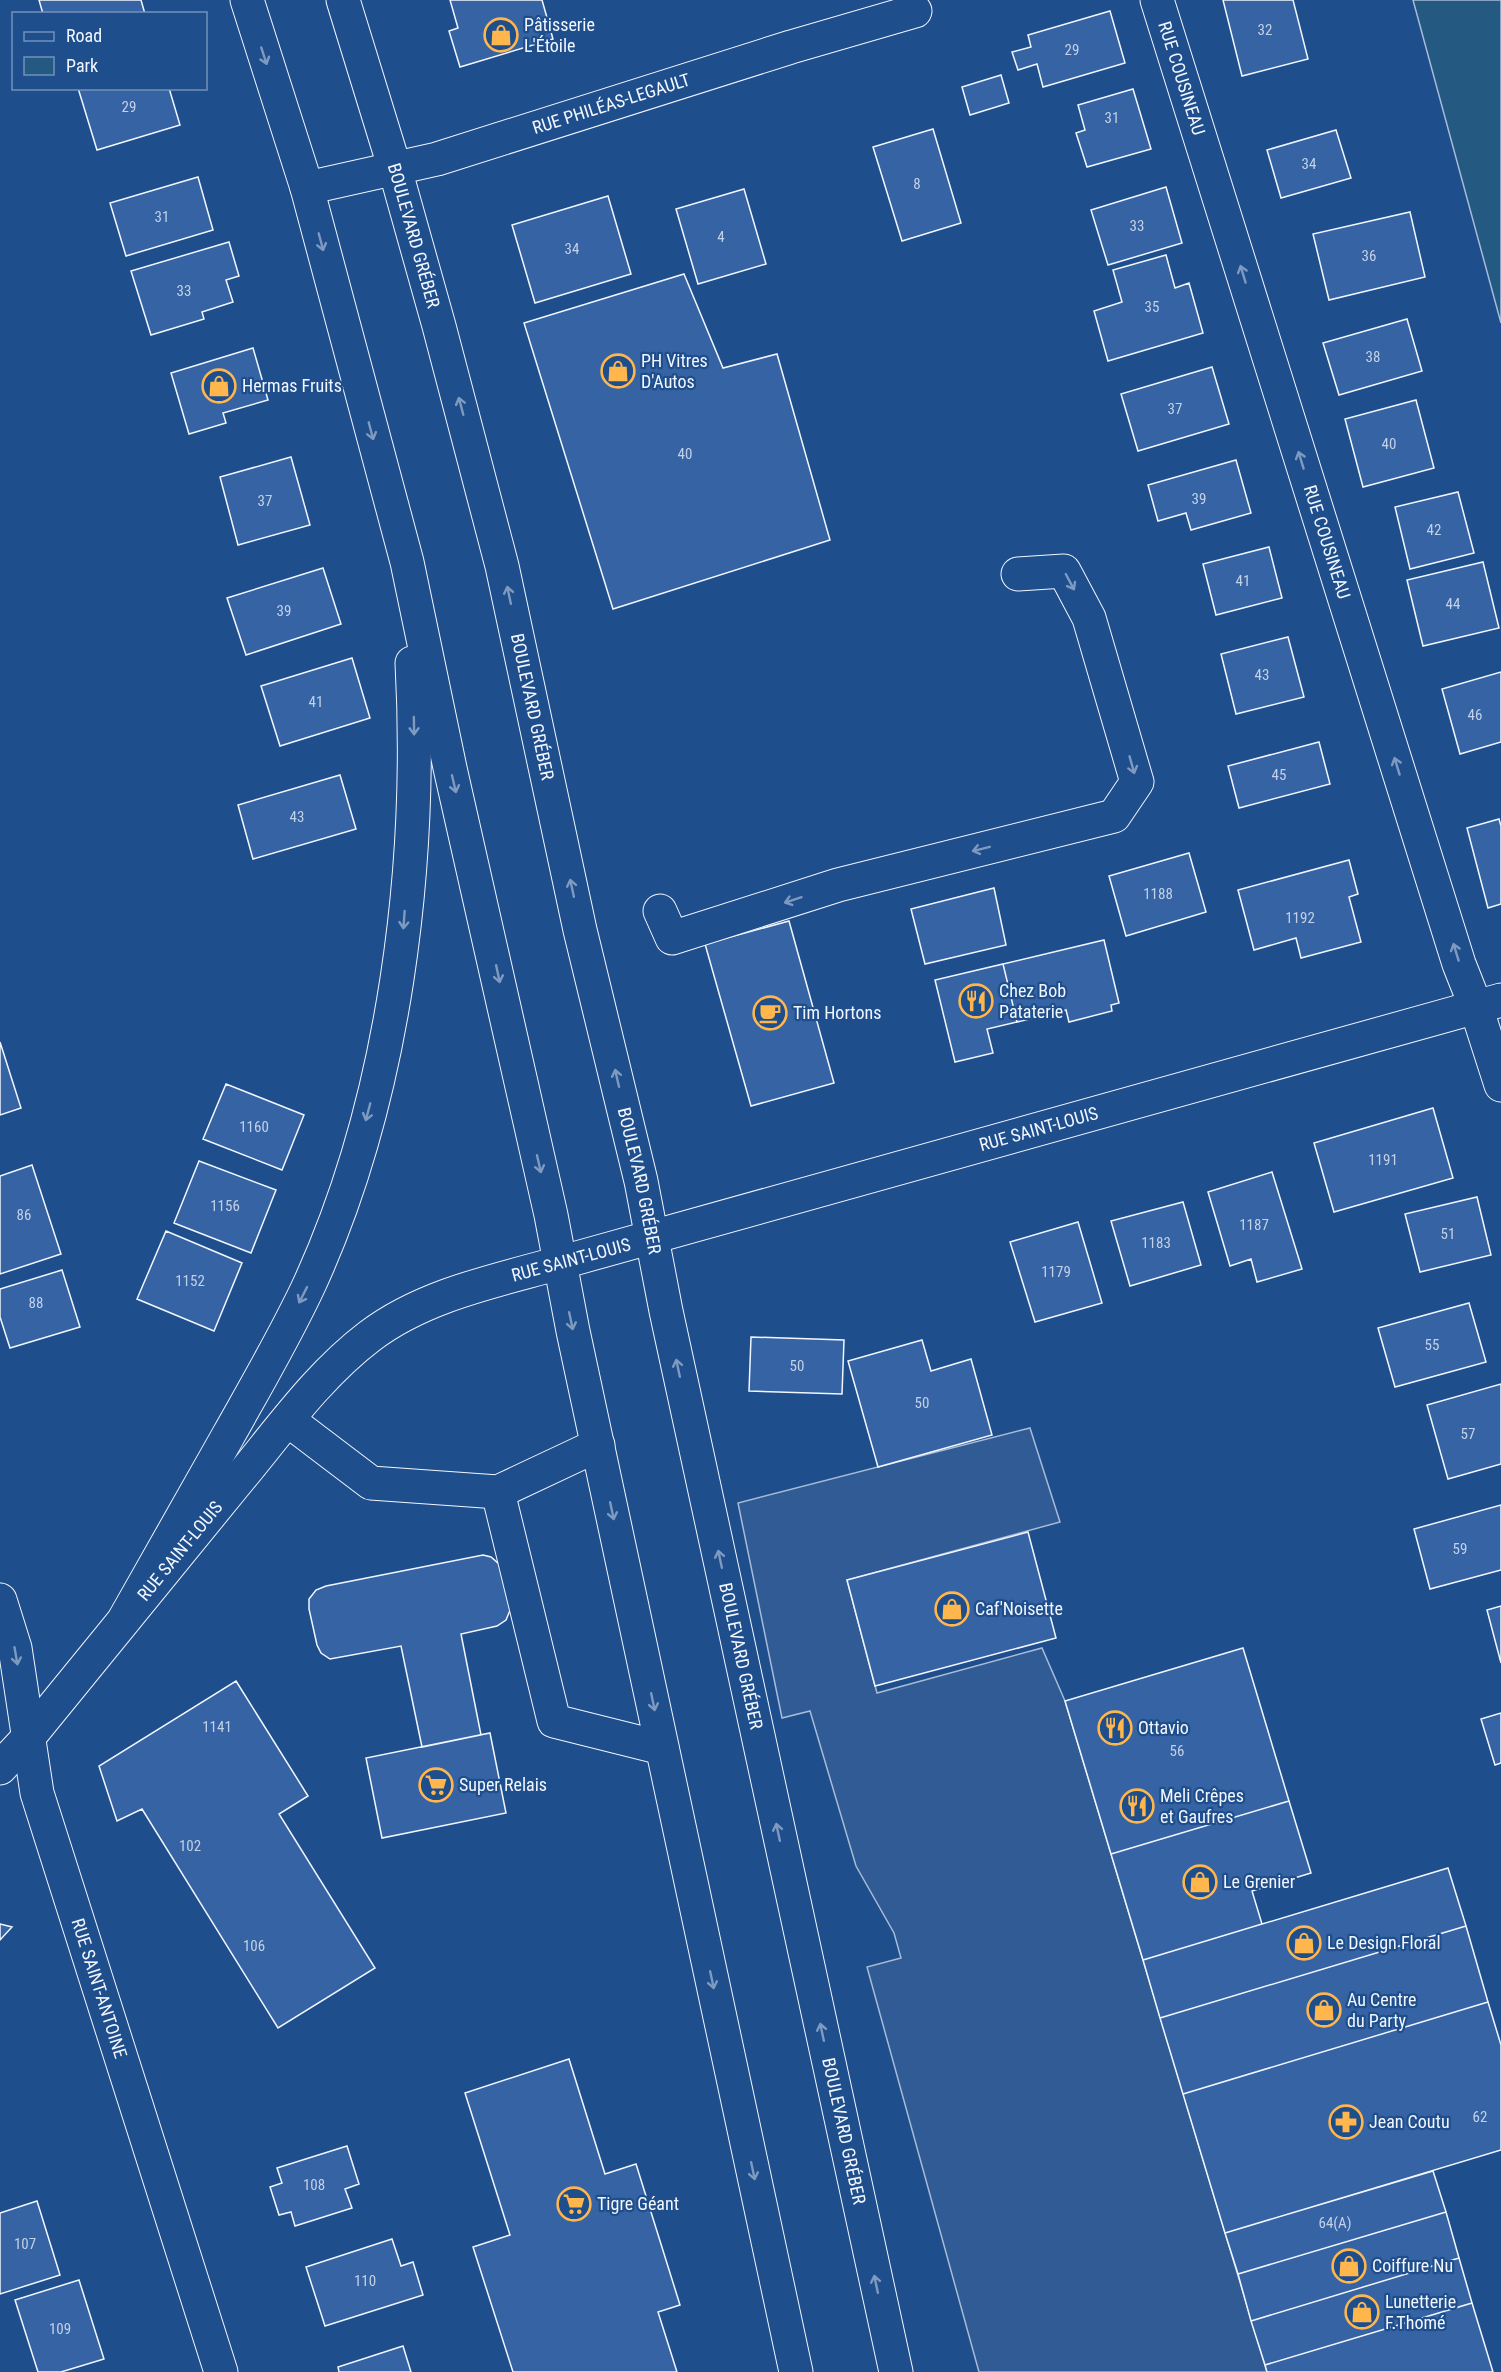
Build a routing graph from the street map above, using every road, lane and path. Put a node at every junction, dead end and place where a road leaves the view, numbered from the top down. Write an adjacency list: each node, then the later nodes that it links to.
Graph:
1 (247, 0): 6 (main road, one-way to 6)
2 (343, 0): 5 (main road, BOULEVARD GRÉBER)
3 (1157, 0): 10 (main road, RUE COUSINEAU, one-way to 3)
4 (915, 11): 5 (main road, RUE PHILÉAS-LEGAULT)
5 (395, 169): 6 (main road, RUE PHILÉAS-LEGAULT); 12 (main road, BOULEVARD GRÉBER, one-way to 5)
6 (307, 188): 7 (main road, one-way to 7)
7 (406, 562): 13 (main road, one-way to 13); 18 (main road, one-way to 18)
8 (1018, 574): 9 (main road, one-way to 9)
9 (660, 910)
10 (1489, 1004): 11 (main road, RUE COUSINEAU); 12 (main road, RUE SAINT-LOUIS)
11 (1501, 1085)
12 (651, 1238): 13 (main road, RUE SAINT-LOUIS); 24 (main road, BOULEVARD GRÉBER, one-way to 12)
13 (559, 1263): 14 (main road, RUE SAINT-LOUIS); 15 (main road, one-way to 15)
14 (288, 1420): 16 (main road); 18 (main road, RUE SAINT-LOUIS)
15 (598, 1445): 16 (main road); 20 (main road, one-way to 20)
16 (498, 1492): 20 (main road)
17 (0, 1600): 19 (main road, RUE SAINT-ANTOINE, one-way to 19)
18 (124, 1618): 19 (main road, RUE SAINT-LOUIS)
19 (28, 1738): 21 (main road, RUE SAINT-LOUIS); 22 (main road, RUE SAINT-ANTOINE)
20 (662, 1749): 23 (main road, one-way to 23)
21 (0, 1768)
22 (221, 2372)
23 (796, 2372)
24 (896, 2372)

